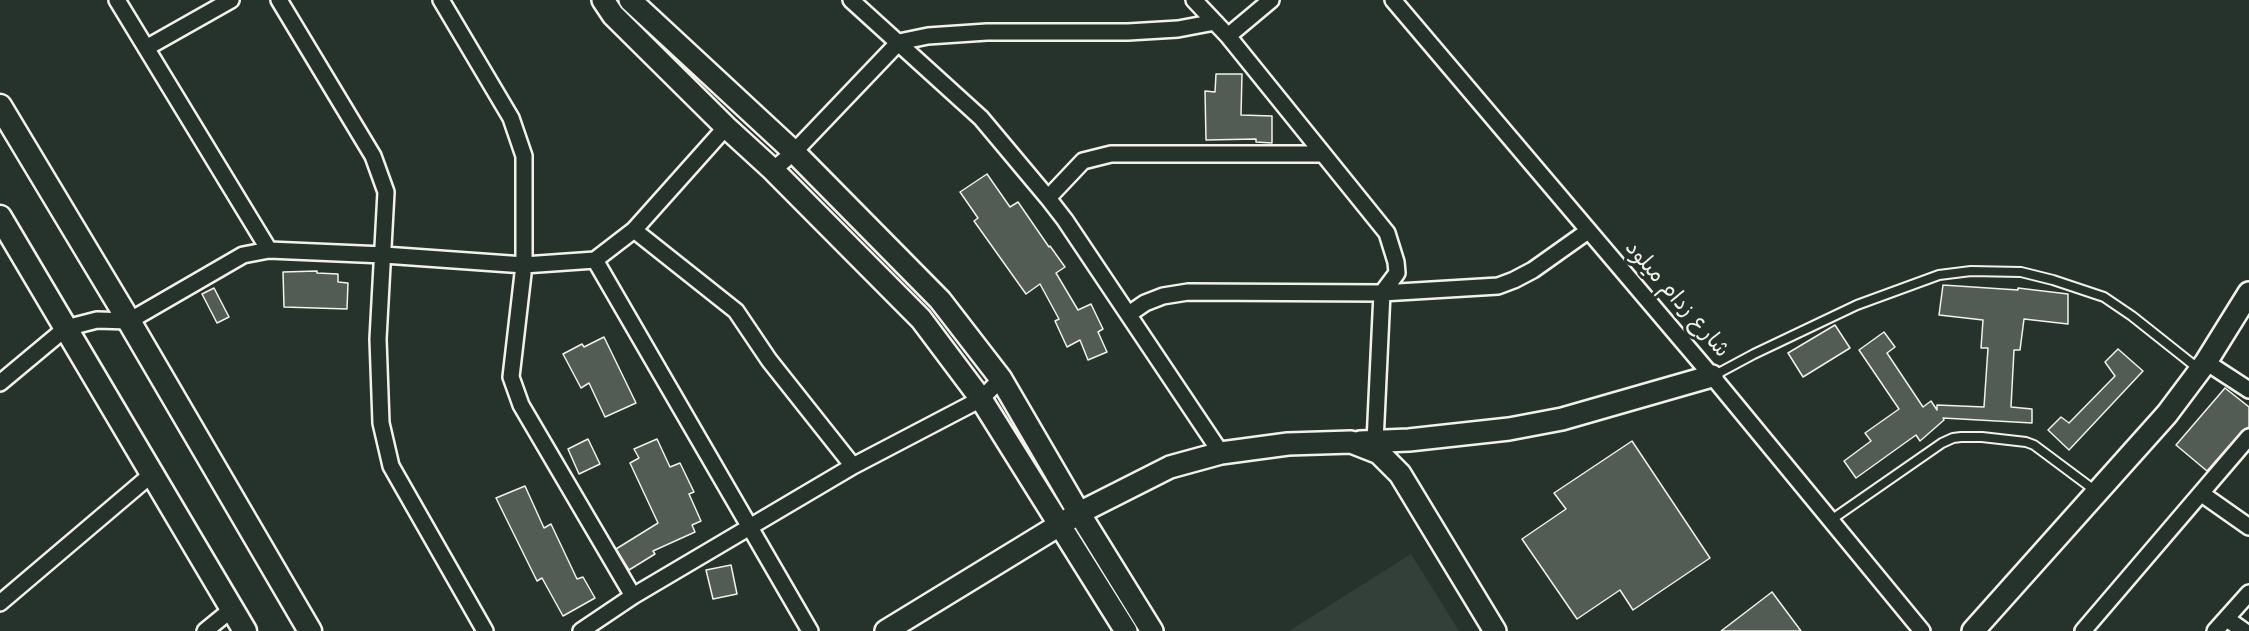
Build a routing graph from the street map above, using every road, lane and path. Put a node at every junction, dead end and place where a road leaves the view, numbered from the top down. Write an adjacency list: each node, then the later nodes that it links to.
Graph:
1 (117, 0): 14 (street)
2 (231, 0): 14 (street)
3 (279, 0): 25 (street)
4 (441, 0): 27 (street)
5 (603, 0): 16 (main road)
6 (630, 0): 17 (main road)
7 (851, 0): 13 (street)
8 (1194, 0): 11 (street)
9 (1271, 0): 12 (street)
10 (1393, 0): 23 (street, شارع زدام ميلود)
11 (1215, 22): 12 (street); 13 (street)
12 (1228, 36): 18 (street)
13 (899, 42): 17 (street); 20 (street)
14 (146, 48): 24 (street)
15 (0, 106): 31 (main road)
16 (726, 127): 19 (main road); 22 (street)
17 (794, 152): 19 (street); 35 (main road)
18 (1323, 154): 20 (street); 28 (street)
19 (773, 170): 38 (main road)
20 (1048, 198): 30 (street)
21 (0, 217): 32 (main road)
22 (634, 230): 26 (street); 43 (street)
23 (1588, 231): 28 (street); 34 (street, شارع زدام ميلود)
24 (269, 250): 25 (street); 31 (street)
25 (384, 255): 27 (street); 61 (street)
26 (595, 260): 27 (street); 50 (street)
27 (524, 265): 53 (street)
28 (1382, 293): 30 (street); 41 (street)
29 (2249, 293): 33 (main road)
30 (1129, 314): 42 (street)
31 (129, 321): 32 (street); 60 (main road)
32 (66, 328): 36 (street); 44 (main road)
33 (2203, 366): 34 (lane); 37 (street); 45 (main road)
34 (1712, 376): 41 (main road); 48 (street, شارع زدام ميلود)
35 (1001, 379): 38 (street); 47 (main road)
36 (0, 383)
37 (2249, 390)
38 (981, 399): 43 (street); 49 (main road)
39 (2249, 437): 46 (street)
40 (1351, 442): 41 (main road); 42 (main road); 67 (main road)
41 (1375, 442)
42 (1221, 453): 47 (main road)
43 (853, 466): 50 (street)
44 (152, 474): 54 (street); 55 (main road)
45 (2098, 493): 48 (lane); 57 (main road)
46 (2202, 494): 51 (street); 69 (street)
47 (1079, 513): 49 (main road); 66 (main road)
48 (1831, 520): 68 (street, شارع زدام ميلود)
49 (1060, 526): 64 (main road); 65 (main road)
50 (749, 527): 53 (street); 63 (street)
51 (2249, 527)
52 (2249, 593): 56 (street)
53 (633, 596): 62 (street)
54 (0, 603)
55 (232, 609): 58 (street); 59 (main road)
56 (2227, 619): 70 (street); 71 (street)
57 (1980, 630)
58 (205, 631)
59 (245, 631)
60 (310, 631)
61 (484, 631)
62 (580, 631)
63 (810, 631)
64 (886, 631)
65 (1125, 631)
66 (1152, 631)
67 (1494, 631)
68 (1922, 631)
69 (2084, 631)
70 (2215, 631)
71 (2244, 631)

